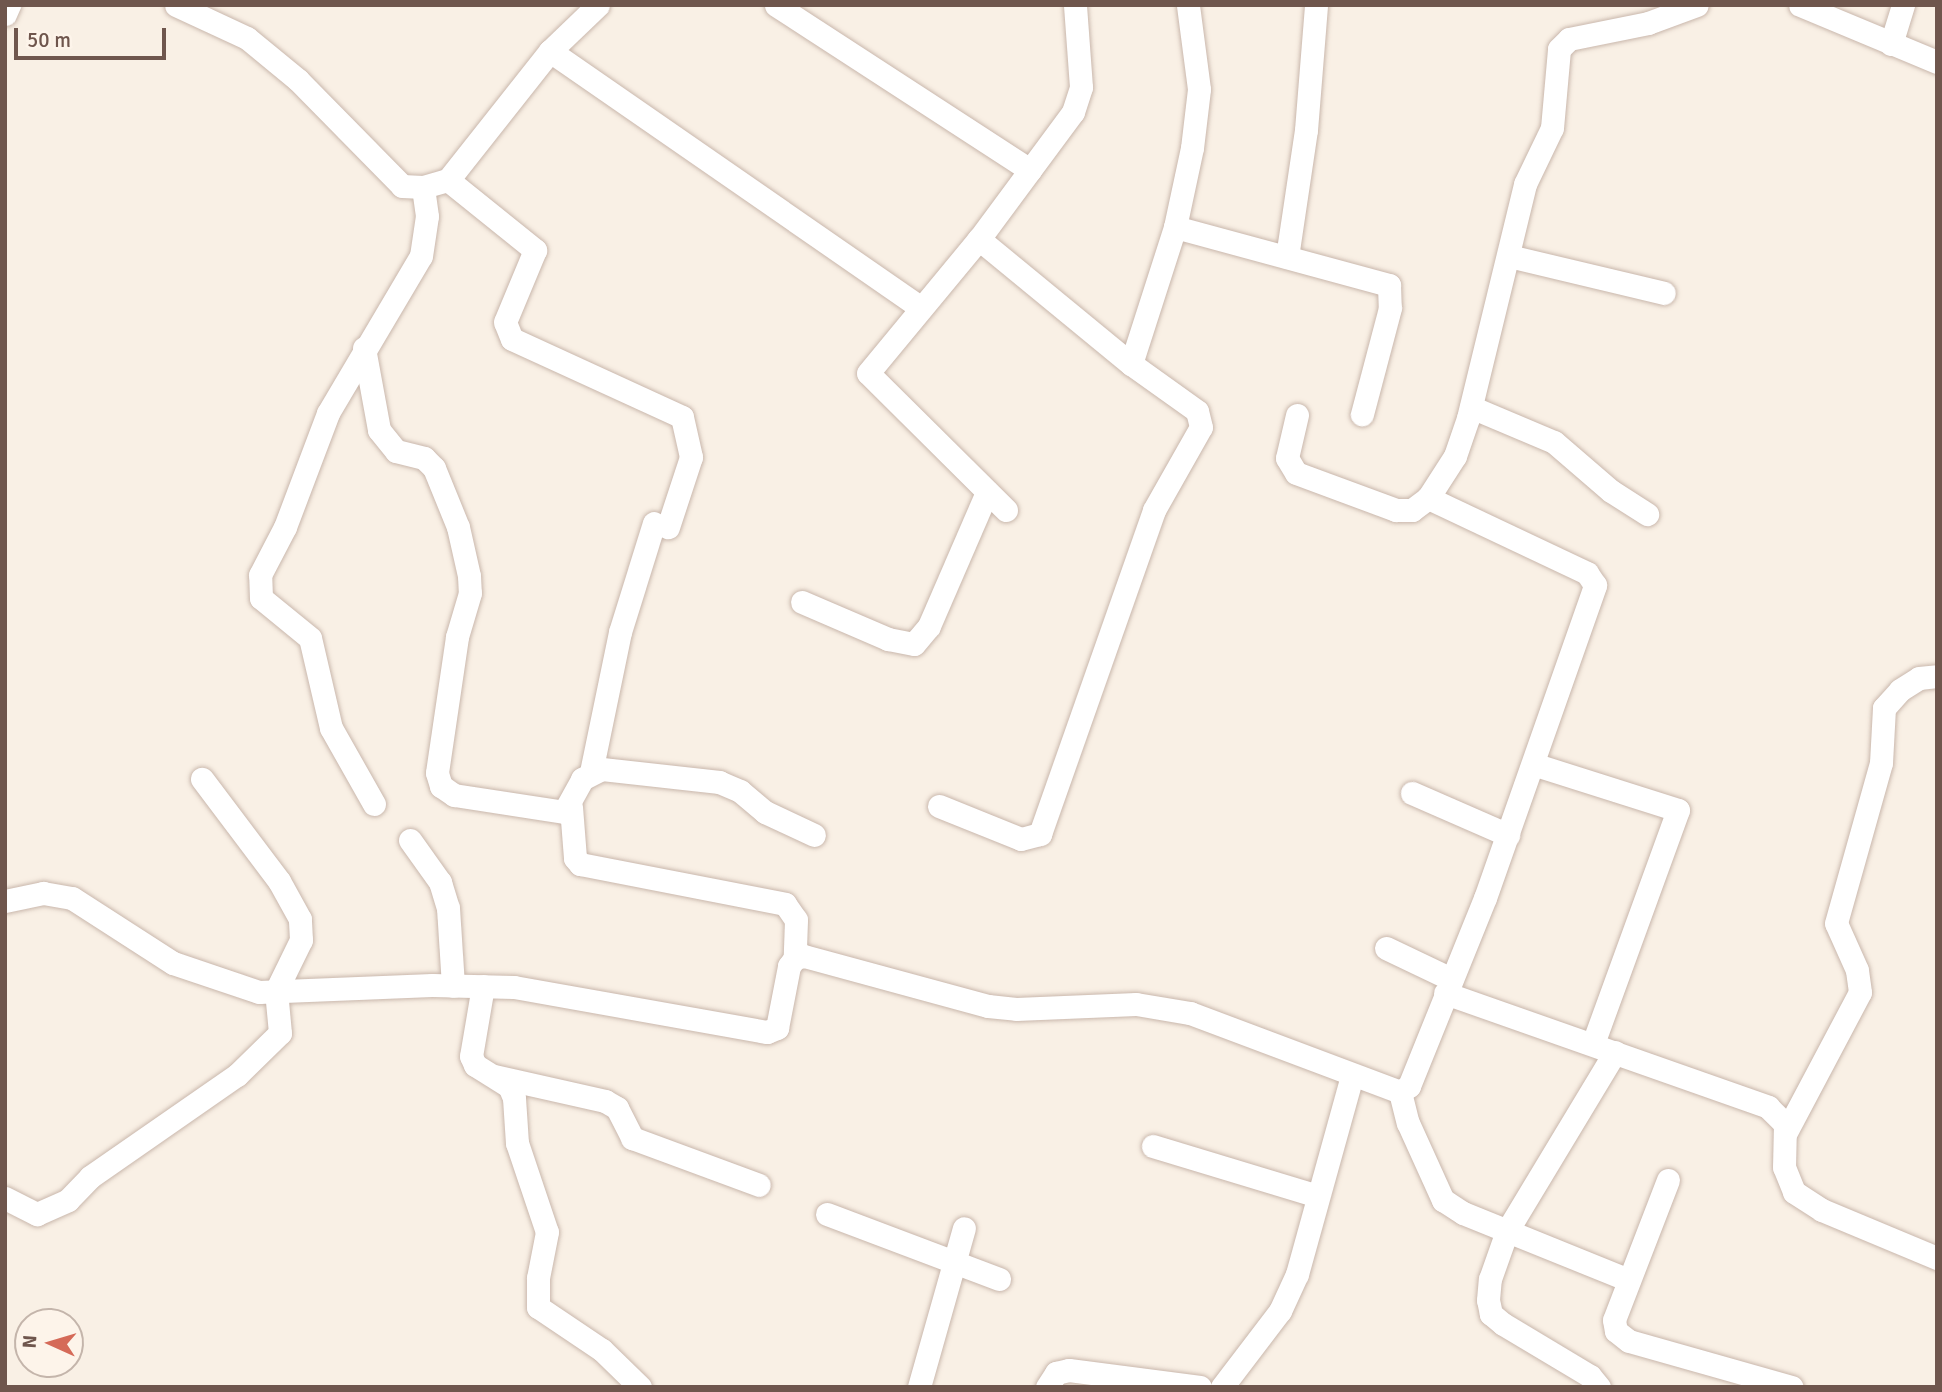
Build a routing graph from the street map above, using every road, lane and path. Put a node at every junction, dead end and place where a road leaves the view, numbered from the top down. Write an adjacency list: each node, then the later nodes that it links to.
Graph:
1 (9, 5): 11 (street)
2 (176, 5): 17 (street)
3 (598, 5): 13 (street)
4 (776, 5): 15 (street)
5 (1075, 5): 15 (street)
6 (1188, 5): 18 (street)
7 (1316, 5): 21 (street)
8 (1697, 5): 20 (street)
9 (1800, 5): 12 (street)
10 (1903, 5): 12 (street)
11 (5, 14)
12 (1891, 44): 14 (street)
13 (550, 51): 16 (street); 23 (street)
14 (1937, 62)
15 (1030, 170): 19 (street)
16 (448, 180): 17 (street); 36 (street)
17 (413, 187): 24 (street)
18 (1175, 227): 21 (street); 25 (street)
19 (979, 239): 23 (street); 25 (street)
20 (1509, 256): 22 (street); 26 (street)
21 (1287, 257): 27 (street)
22 (1664, 293)
23 (921, 308): 29 (street)
24 (365, 348): 39 (street); 41 (street)
25 (1131, 364): 40 (street)
26 (1471, 407): 30 (street); 32 (street)
27 (1362, 414)
28 (1297, 415): 30 (street)
29 (987, 492): 31 (street); 33 (street)
30 (1428, 498): 35 (street)
31 (1006, 510)
32 (1647, 514)
33 (802, 602)
34 (1937, 676): 56 (street)
35 (1536, 765): 43 (street); 52 (street)
36 (591, 772): 41 (street); 42 (street)
37 (202, 779): 51 (street)
38 (1412, 793): 43 (street)
39 (374, 804)
40 (939, 806)
41 (570, 807): 47 (street)
42 (814, 835)
43 (1508, 835): 50 (street)
44 (410, 840): 48 (street)
45 (5, 901): 51 (street)
46 (1386, 948): 50 (street)
47 (795, 958): 49 (street); 54 (street)
48 (443, 985): 49 (street); 51 (street)
49 (483, 986): 53 (street)
50 (1448, 986): 52 (street); 55 (street)
51 (285, 991): 61 (street)
52 (1604, 1048): 56 (street); 64 (street)
53 (489, 1075): 59 (street); 69 (street)
54 (1352, 1076): 55 (street); 60 (street)
55 (1400, 1092): 64 (street)
56 (1786, 1132): 65 (street)
57 (1153, 1146): 60 (street)
58 (1668, 1180): 68 (street)
59 (759, 1185)
60 (1318, 1196): 73 (street)
61 (5, 1198)
62 (827, 1214): 66 (street)
63 (964, 1228): 66 (street)
64 (1507, 1231): 68 (street); 74 (street)
65 (1937, 1258)
66 (956, 1259): 67 (street); 70 (street)
67 (999, 1279)
68 (1629, 1280): 75 (street)
69 (640, 1387)
70 (919, 1387)
71 (1046, 1387): 72 (street)
72 (1200, 1387)
73 (1222, 1387)
74 (1599, 1387)
75 (1792, 1387)

